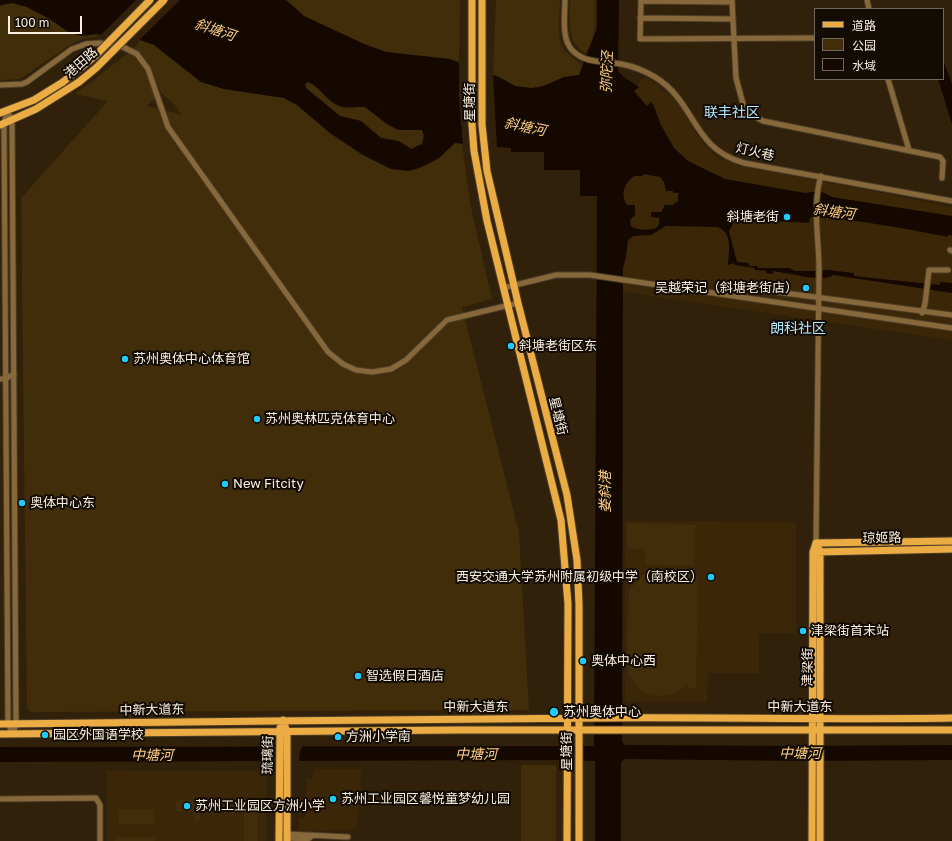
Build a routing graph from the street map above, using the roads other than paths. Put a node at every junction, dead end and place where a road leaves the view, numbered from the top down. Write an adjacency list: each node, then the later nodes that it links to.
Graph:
1 (150, 0): 13 (main road, 港田路, bridge)
2 (164, 0): 14 (main road, 港田路, bridge)
3 (472, 0): 23 (main road, 星塘街)
4 (482, 0): 21 (main road, 星塘街)
5 (565, 0): 17 (street, 灯火巷)
6 (732, 1): 7 (street); 8 (street)
7 (640, 18): 8 (street); 9 (street)
8 (733, 19): 9 (street)
9 (734, 38): 10 (street); 16 (street)
10 (814, 38)
11 (888, 80): 16 (street)
12 (0, 85): 26 (street)
13 (4, 112): 14 (street); 15 (street)
14 (12, 120): 15 (main road, 港田路); 32 (street)
15 (2, 124): 31 (street)
16 (909, 150): 18 (street)
17 (821, 176): 19 (street, 灯火巷); 24 (street, 津梁街)
18 (942, 178)
19 (952, 201)
20 (948, 270): 28 (street)
21 (514, 286): 23 (street); 25 (main road, 星塘街); 27 (street)
22 (731, 286): 24 (street)
23 (503, 288): 26 (main road, 星塘街)
24 (818, 297): 27 (street, 津梁街); 28 (street)
25 (518, 303): 26 (street); 40 (main road, 星塘街)
26 (507, 306): 42 (main road, 星塘街)
27 (818, 309): 30 (street); 35 (street, 津梁街)
28 (922, 312): 29 (street)
29 (952, 315)
30 (952, 328)
31 (3, 370): 32 (street); 33 (street)
32 (14, 374): 33 (street); 48 (street)
33 (3, 379): 39 (street)
34 (952, 541): 35 (main road, 琼姬路)
35 (816, 543): 37 (main road, 津梁街)
36 (952, 549): 37 (main road, 琼姬路)
37 (816, 552): 44 (main road, 津梁街); 45 (main road, 津梁街)
38 (0, 570): 39 (street)
39 (7, 570): 47 (street)
40 (579, 718): 42 (main road, 中新大道东); 44 (main road, 中新大道东); 49 (main road, 星塘街)
41 (952, 718): 45 (main road, 中新大道东)
42 (568, 719): 43 (main road, 中新大道东); 52 (main road, 星塘街)
43 (283, 720): 48 (main road, 中新大道东); 54 (main road, 琉璃街)
44 (813, 720): 45 (main road, 中新大道东); 53 (main road, 津梁街)
45 (820, 720): 50 (main road, 津梁街)
46 (0, 724): 47 (main road, 中新大道东)
47 (8, 724): 48 (main road, 中新大道东); 56 (street)
48 (16, 724): 56 (street)
49 (579, 730): 52 (main road, 中新大道东); 53 (main road, 中新大道东); 65 (main road, 星塘街)
50 (821, 730): 51 (main road, 中新大道东); 53 (main road, 中新大道东); 67 (main road, 津梁街)
51 (952, 730)
52 (568, 731): 54 (main road, 中新大道东); 64 (main road, 星塘街)
53 (813, 731): 66 (main road, 津梁街)
54 (283, 732): 56 (main road, 中新大道东); 57 (main road, 琉璃街)
55 (0, 734): 56 (main road, 中新大道东)
56 (12, 734)
57 (283, 761): 61 (main road, 琉璃街); 63 (main road, 琉璃街)
58 (0, 799): 62 (street)
59 (309, 837): 60 (street); 61 (street)
60 (348, 837)
61 (287, 838)
62 (100, 841)
63 (279, 841)
64 (567, 841)
65 (579, 841)
66 (812, 841)
67 (820, 841)

